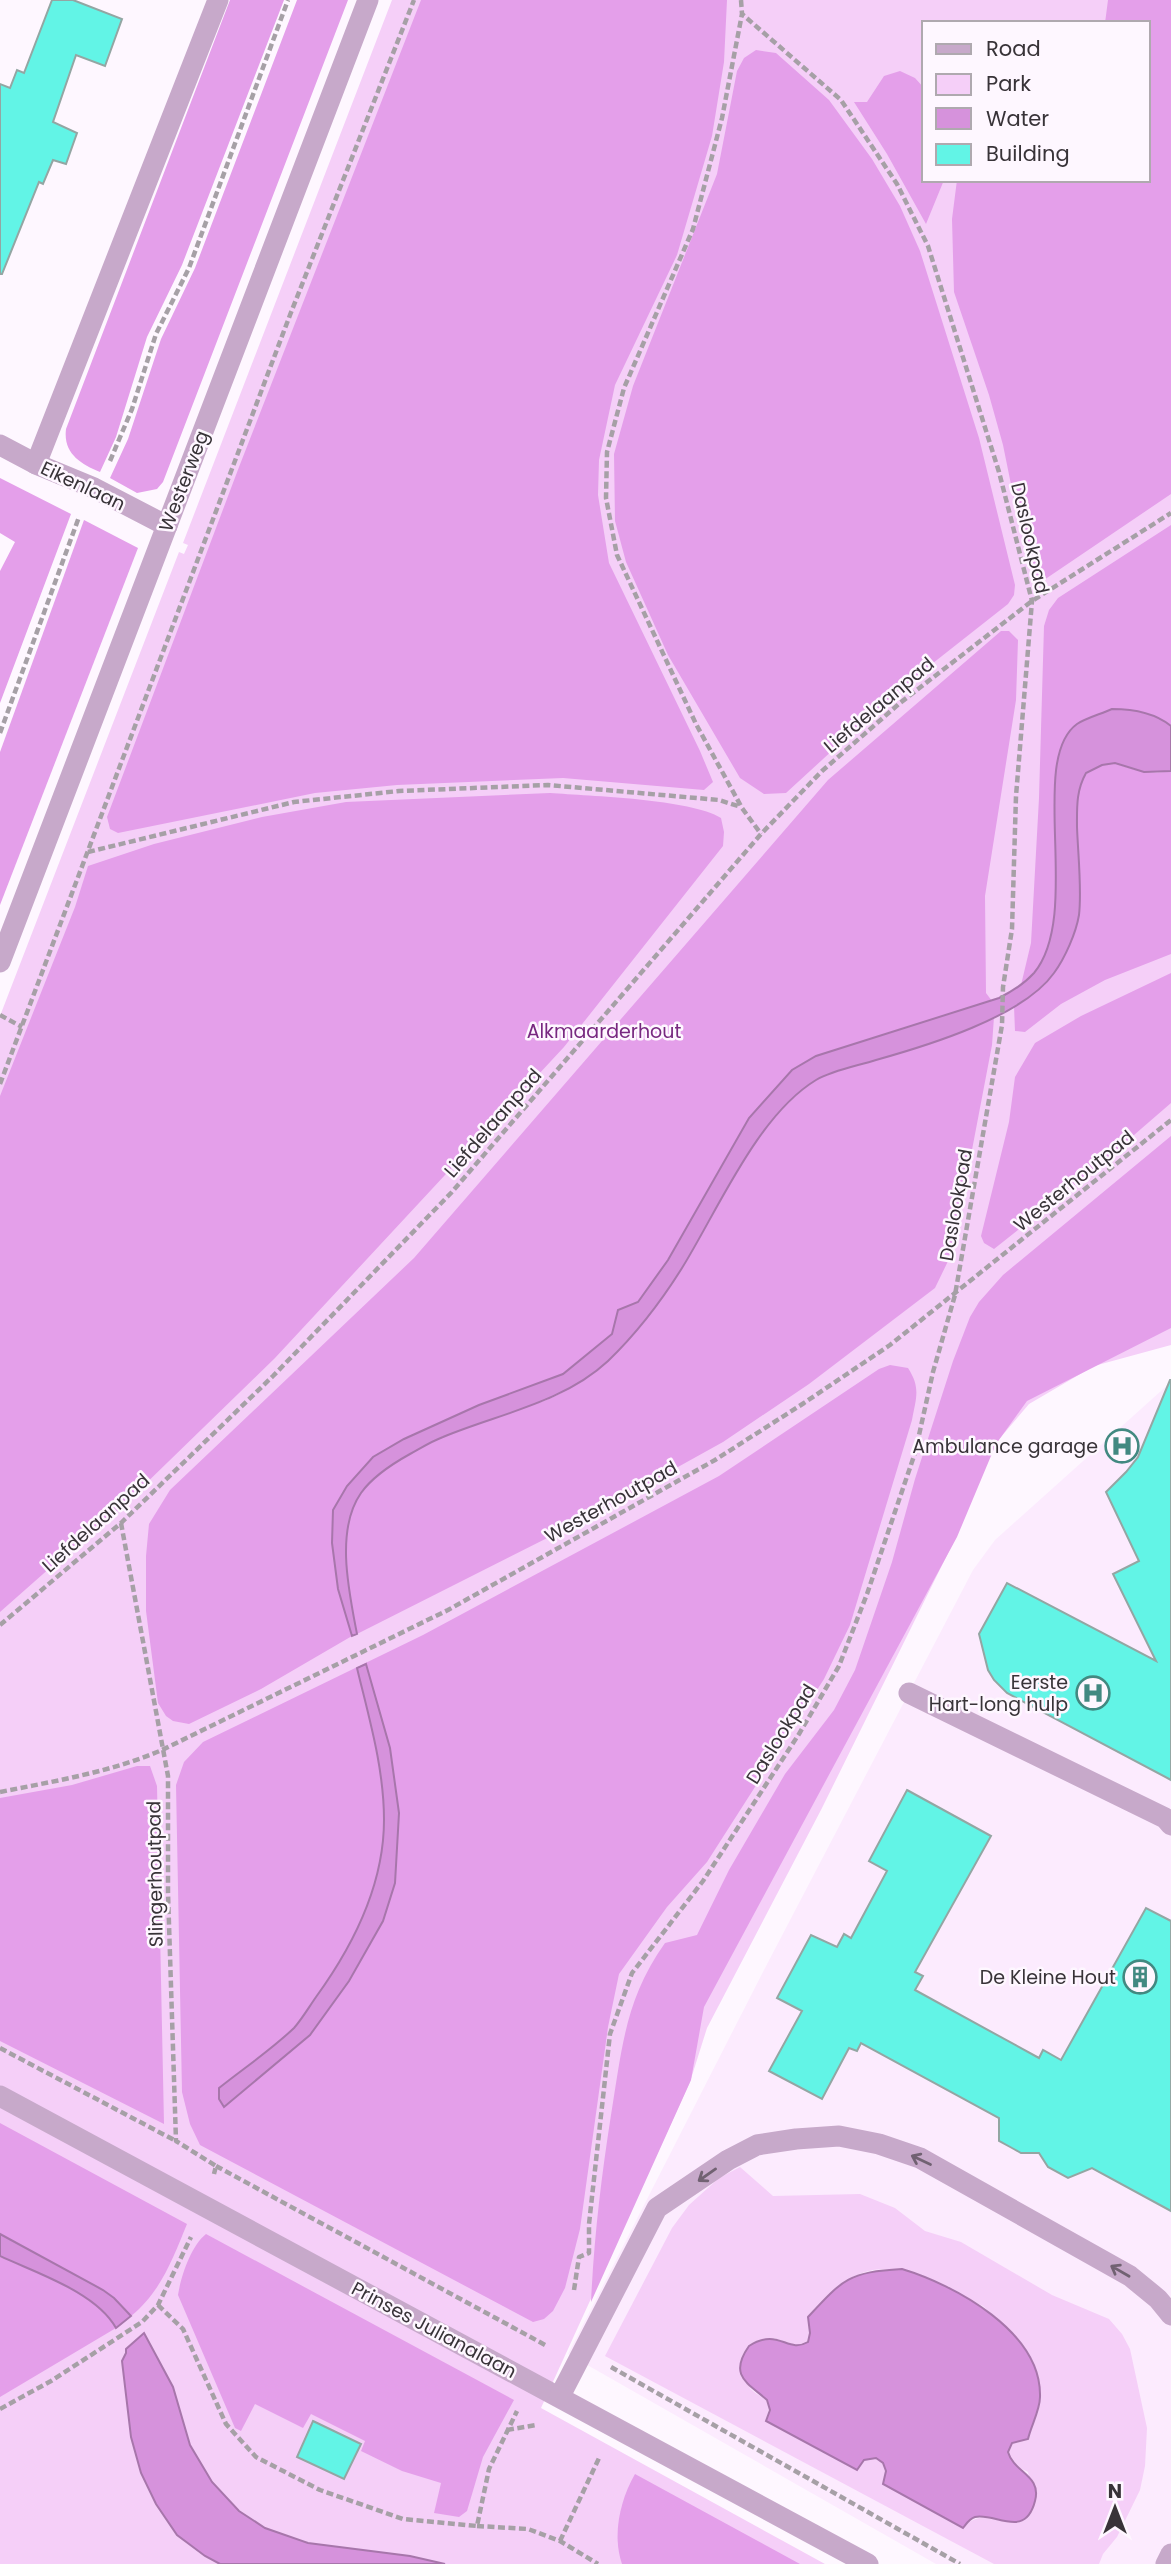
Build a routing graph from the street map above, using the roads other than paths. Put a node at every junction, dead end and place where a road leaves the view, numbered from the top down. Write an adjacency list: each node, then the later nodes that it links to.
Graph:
1 (218, 0): 4 (street)
2 (368, 0): 5 (street, Westerweg)
3 (0, 445): 4 (street, Eikenlaan)
4 (36, 464): 5 (street, Eikenlaan)
5 (167, 526): 6 (street, Westerweg)
6 (0, 962)
7 (909, 1693): 8 (street)
8 (1171, 1825)
9 (0, 2096): 11 (street, Prinses Julianalaan)
10 (1171, 2315): 11 (street, one-way to 11)
11 (560, 2396): 13 (street, Prinses Julianalaan)
12 (1171, 2554): 14 (street)
13 (868, 2564)
14 (1166, 2564)

